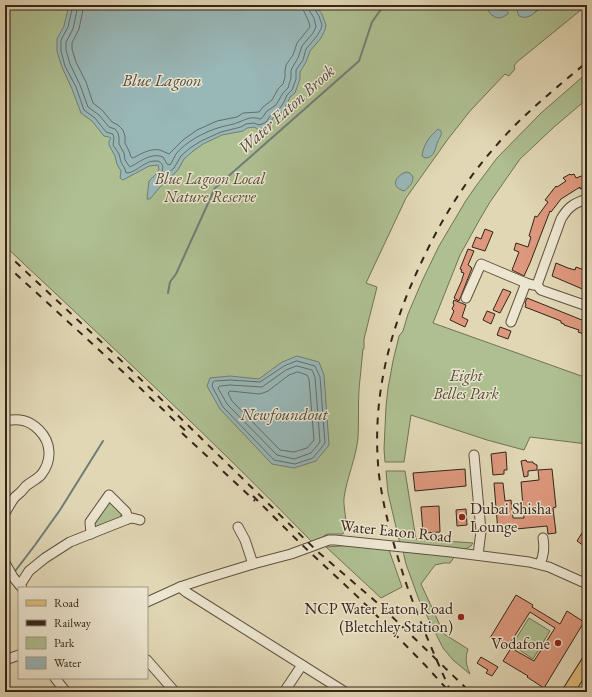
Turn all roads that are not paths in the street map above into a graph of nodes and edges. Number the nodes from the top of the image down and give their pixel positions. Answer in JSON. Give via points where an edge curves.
{"nodes":[{"id":1,"x":587,"y":199,"type":"edge"},
{"id":2,"x":526,"y":283,"type":"junction"},
{"id":3,"x":537,"y":285,"type":"junction"},
{"id":4,"x":466,"y":298,"type":"dead end"},
{"id":5,"x":587,"y":306,"type":"edge"},
{"id":6,"x":511,"y":322,"type":"dead end"},
{"id":7,"x":5,"y":421,"type":"edge"},
{"id":8,"x":474,"y":455,"type":"dead end"},
{"id":9,"x":5,"y":513,"type":"edge"},
{"id":10,"x":128,"y":519,"type":"junction"},
{"id":11,"x":140,"y":520,"type":"dead end"},
{"id":12,"x":238,"y":527,"type":"dead end"},
{"id":13,"x":91,"y":534,"type":"junction"},
{"id":14,"x":543,"y":538,"type":"dead end"},
{"id":15,"x":478,"y":555,"type":"junction"},
{"id":16,"x":6,"y":564,"type":"edge"},
{"id":17,"x":253,"y":564,"type":"junction"},
{"id":18,"x":540,"y":564,"type":"junction"},
{"id":19,"x":21,"y":586,"type":"edge"},
{"id":20,"x":587,"y":586,"type":"edge"},
{"id":21,"x":180,"y":587,"type":"junction"},
{"id":22,"x":148,"y":602,"type":"edge"},
{"id":23,"x":18,"y":655,"type":"edge"},
{"id":24,"x":5,"y":660,"type":"edge"},
{"id":25,"x":148,"y":661,"type":"edge"},
{"id":26,"x":587,"y":662,"type":"edge"},
{"id":27,"x":302,"y":665,"type":"junction"},
{"id":28,"x":587,"y":673,"type":"edge"},
{"id":29,"x":56,"y":679,"type":"edge"},
{"id":30,"x":66,"y":692,"type":"edge"},
{"id":31,"x":175,"y":692,"type":"edge"},
{"id":32,"x":284,"y":692,"type":"edge"},
{"id":33,"x":345,"y":692,"type":"edge"},
{"id":34,"x":568,"y":692,"type":"edge"},
{"id":35,"x":575,"y":692,"type":"edge"}],
"edges":[{"from":1,"to":3,"type":"street","via":[[572,206],[561,219]]},
{"from":2,"to":3,"type":"street"},
{"from":2,"to":4,"type":"street","via":[[481,264]]},
{"from":2,"to":6,"type":"street"},
{"from":3,"to":5,"type":"street","via":[[541,290]]},
{"from":7,"to":9,"type":"street","via":[[14,419],[34,425],[47,440],[49,454],[47,466],[40,476],[14,499]]},
{"from":8,"to":15,"type":"street","via":[[481,531]]},
{"from":10,"to":11,"type":"street"},
{"from":10,"to":13,"type":"street"},
{"from":10,"to":13,"type":"street","via":[[126,512],[108,492],[90,522]]},
{"from":12,"to":17,"type":"street"},
{"from":13,"to":19,"type":"street","via":[[70,542],[44,558],[29,571]]},
{"from":14,"to":18,"type":"street","via":[[543,556]]},
{"from":15,"to":17,"type":"street","name":"Water Eaton Road","via":[[329,540]]},
{"from":15,"to":18,"type":"street","name":"Water Eaton Road"},
{"from":16,"to":19,"type":"street"},
{"from":17,"to":21,"type":"street","name":"Water Eaton Road"},
{"from":18,"to":20,"type":"street","name":"Water Eaton Road","via":[[562,572]]},
{"from":21,"to":22,"type":"street","name":"Water Eaton Road"},
{"from":21,"to":27,"type":"street"},
{"from":23,"to":24,"type":"street"},
{"from":25,"to":31,"type":"street"},
{"from":26,"to":34,"type":"main road"},
{"from":27,"to":32,"type":"street"},
{"from":27,"to":33,"type":"street"},
{"from":28,"to":35,"type":"main road"},
{"from":29,"to":30,"type":"street"}]}
